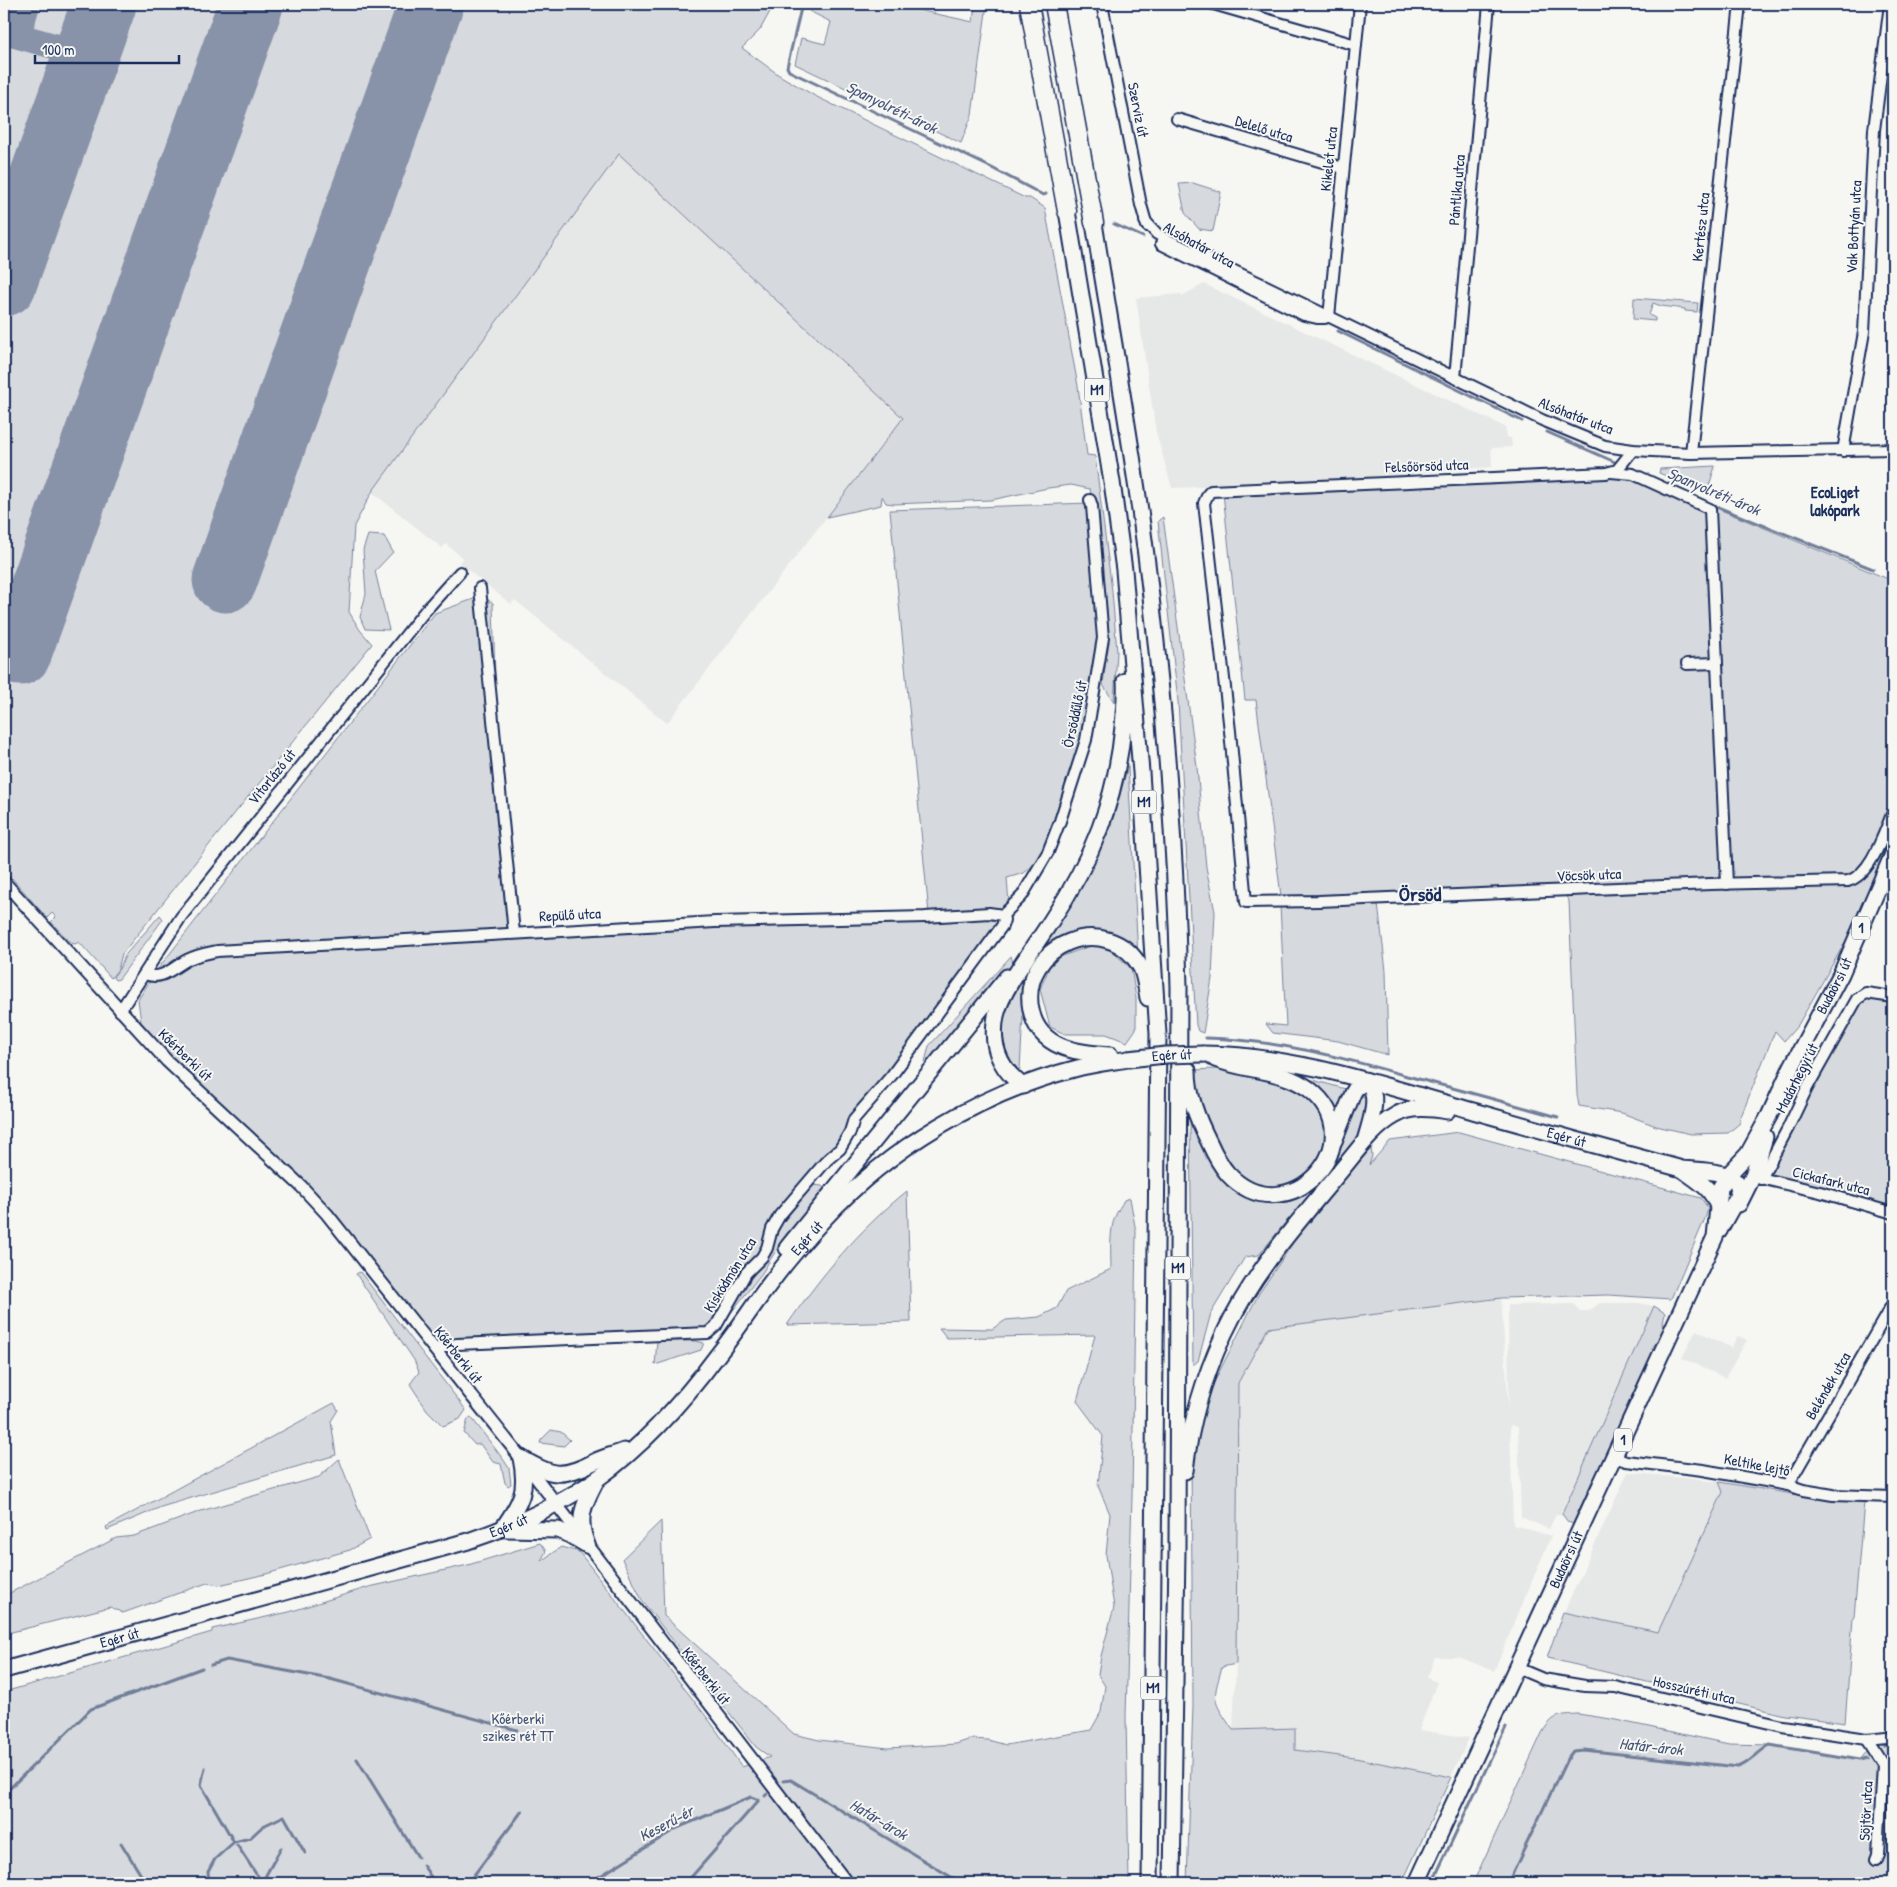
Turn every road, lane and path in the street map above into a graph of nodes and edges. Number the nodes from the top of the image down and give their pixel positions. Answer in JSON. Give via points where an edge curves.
{"nodes":[{"id":1,"x":1030,"y":4,"type":"edge"},
{"id":2,"x":1054,"y":4,"type":"edge"},
{"id":3,"x":1102,"y":4,"type":"edge"},
{"id":4,"x":1213,"y":4,"type":"edge"},
{"id":5,"x":1360,"y":4,"type":"edge"},
{"id":6,"x":1489,"y":4,"type":"edge"},
{"id":7,"x":1740,"y":4,"type":"edge"},
{"id":8,"x":1890,"y":4,"type":"edge"},
{"id":9,"x":1356,"y":45,"type":"junction"},
{"id":10,"x":1177,"y":119,"type":"dead end"},
{"id":11,"x":1343,"y":168,"type":"junction"},
{"id":12,"x":1066,"y":211,"type":"joint"},
{"id":13,"x":1145,"y":221,"type":"joint"},
{"id":14,"x":1094,"y":223,"type":"joint"},
{"id":15,"x":1328,"y":317,"type":"junction"},
{"id":16,"x":1455,"y":378,"type":"junction"},
{"id":17,"x":1893,"y":449,"type":"edge"},
{"id":18,"x":1633,"y":450,"type":"junction"},
{"id":19,"x":1843,"y":450,"type":"junction"},
{"id":20,"x":1691,"y":453,"type":"junction"},
{"id":21,"x":1614,"y":471,"type":"junction"},
{"id":22,"x":1090,"y":500,"type":"dead end"},
{"id":23,"x":1124,"y":570,"type":"junction"},
{"id":24,"x":460,"y":572,"type":"dead end"},
{"id":25,"x":480,"y":588,"type":"dead end"},
{"id":26,"x":1717,"y":663,"type":"junction"},
{"id":27,"x":1687,"y":664,"type":"dead end"},
{"id":28,"x":1893,"y":812,"type":"edge"},
{"id":29,"x":1893,"y":854,"type":"edge"},
{"id":30,"x":4,"y":882,"type":"edge"},
{"id":31,"x":1728,"y":884,"type":"junction"},
{"id":32,"x":1246,"y":902,"type":"joint"},
{"id":33,"x":1003,"y":915,"type":"junction"},
{"id":34,"x":514,"y":933,"type":"junction"},
{"id":35,"x":1040,"y":937,"type":"junction"},
{"id":36,"x":145,"y":974,"type":"junction"},
{"id":37,"x":1178,"y":986,"type":"junction"},
{"id":38,"x":1893,"y":997,"type":"edge"},
{"id":39,"x":120,"y":1011,"type":"junction"},
{"id":40,"x":1158,"y":1034,"type":"junction"},
{"id":41,"x":1202,"y":1054,"type":"junction"},
{"id":42,"x":1128,"y":1059,"type":"junction"},
{"id":43,"x":1367,"y":1080,"type":"junction"},
{"id":44,"x":1023,"y":1086,"type":"junction"},
{"id":45,"x":1473,"y":1111,"type":"junction"},
{"id":46,"x":1769,"y":1116,"type":"junction"},
{"id":47,"x":1365,"y":1141,"type":"junction"},
{"id":48,"x":1332,"y":1144,"type":"junction"},
{"id":49,"x":1682,"y":1169,"type":"junction"},
{"id":50,"x":1757,"y":1178,"type":"junction"},
{"id":51,"x":1729,"y":1182,"type":"junction"},
{"id":52,"x":1718,"y":1208,"type":"junction"},
{"id":53,"x":1893,"y":1213,"type":"edge"},
{"id":54,"x":1715,"y":1237,"type":"junction"},
{"id":55,"x":774,"y":1277,"type":"junction"},
{"id":56,"x":1893,"y":1303,"type":"edge"},
{"id":57,"x":435,"y":1349,"type":"junction"},
{"id":58,"x":634,"y":1448,"type":"junction"},
{"id":59,"x":1615,"y":1457,"type":"junction"},
{"id":60,"x":521,"y":1458,"type":"junction"},
{"id":61,"x":597,"y":1478,"type":"junction"},
{"id":62,"x":1788,"y":1485,"type":"junction"},
{"id":63,"x":1893,"y":1497,"type":"edge"},
{"id":64,"x":555,"y":1504,"type":"junction"},
{"id":65,"x":502,"y":1529,"type":"junction"},
{"id":66,"x":587,"y":1546,"type":"junction"},
{"id":67,"x":1176,"y":1550,"type":"junction"},
{"id":68,"x":4,"y":1670,"type":"edge"},
{"id":69,"x":1523,"y":1671,"type":"junction"},
{"id":70,"x":1893,"y":1738,"type":"edge"},
{"id":71,"x":1867,"y":1739,"type":"junction"},
{"id":72,"x":1888,"y":1766,"type":"edge"},
{"id":73,"x":1876,"y":1858,"type":"dead end"},
{"id":74,"x":847,"y":1883,"type":"edge"},
{"id":75,"x":1150,"y":1883,"type":"edge"},
{"id":76,"x":1172,"y":1883,"type":"edge"},
{"id":77,"x":1417,"y":1883,"type":"edge"}],
"edges":[{"from":1,"to":12,"type":"highway","number":"M1"},
{"from":2,"to":14,"type":"highway","number":"M1"},
{"from":3,"to":13,"type":"street","name":"Szerviz út"},
{"from":4,"to":9,"type":"street"},
{"from":5,"to":9,"type":"street","name":"Kikelet utca"},
{"from":6,"to":16,"type":"street","name":"Pántlika utca"},
{"from":7,"to":20,"type":"street","name":"Kertész utca"},
{"from":8,"to":19,"type":"street","name":"Vak Bottyán utca","via":[[1874,130],[1864,332]]},
{"from":9,"to":11,"type":"street","name":"Kikelet utca"},
{"from":10,"to":11,"type":"street","name":"Delelő utca"},
{"from":11,"to":15,"type":"street","name":"Kikelet utca"},
{"from":12,"to":23,"type":"main road","number":"M1"},
{"from":13,"to":15,"type":"street","name":"Alsóhatár utca","via":[[1148,233],[1165,246],[1304,315]]},
{"from":14,"to":37,"type":"main road","number":"M1","via":[[1134,468],[1151,597],[1168,778]]},
{"from":15,"to":16,"type":"street","name":"Alsóhatár utca"},
{"from":16,"to":18,"type":"street","name":"Alsóhatár utca","via":[[1577,435],[1605,446]]},
{"from":17,"to":19,"type":"street","name":"Alsóhatár utca"},
{"from":18,"to":20,"type":"street","name":"Alsóhatár utca"},
{"from":18,"to":21,"type":"street"},
{"from":19,"to":20,"type":"street","name":"Alsóhatár utca"},
{"from":21,"to":26,"type":"street","via":[[1633,474],[1710,509]]},
{"from":21,"to":32,"type":"street","name":"Felsőörsöd utca","via":[[1211,491],[1208,494],[1204,503]]},
{"from":22,"to":33,"type":"street","name":"Örsöddűlő út","via":[[1103,638],[1086,740],[1048,852],[1022,896]]},
{"from":23,"to":35,"type":"main road","via":[[1118,606],[1125,694],[1114,787],[1079,875]]},
{"from":23,"to":40,"type":"main road","number":"M1","via":[[1142,772]]},
{"from":24,"to":36,"type":"street","name":"Vitorlázó út","via":[[212,876],[166,938]]},
{"from":25,"to":34,"type":"street"},
{"from":26,"to":27,"type":"street"},
{"from":26,"to":31,"type":"street"},
{"from":28,"to":31,"type":"street","name":"Vöcsök utca","via":[[1865,870],[1854,879]]},
{"from":29,"to":46,"type":"main road","name":"Budaörsi út","number":"1","via":[[1840,974]]},
{"from":30,"to":39,"type":"street","name":"Kőérberki út"},
{"from":31,"to":32,"type":"street","name":"Vöcsök utca"},
{"from":33,"to":34,"type":"street","name":"Repülő utca","via":[[715,922]]},
{"from":33,"to":57,"type":"street","name":"Kisködmön utca","via":[[1002,926],[892,1075],[854,1119],[840,1149],[780,1216],[772,1229],[768,1248],[746,1273],[716,1326],[708,1332],[456,1344]]},
{"from":34,"to":36,"type":"street","name":"Repülő utca","via":[[217,951],[188,960],[159,976]]},
{"from":35,"to":44,"type":"main road","via":[[1009,988],[996,1015],[994,1028],[1003,1067]]},
{"from":35,"to":55,"type":"main road","via":[[789,1244]]},
{"from":36,"to":39,"type":"street","name":"Vitorlázó út"},
{"from":37,"to":48,"type":"main road","via":[[1185,1011],[1190,1098],[1216,1156],[1228,1174],[1241,1186],[1256,1193],[1290,1193],[1318,1175]]},
{"from":37,"to":67,"type":"main road","number":"M1"},
{"from":38,"to":50,"type":"street","name":"Madárhegyi út","via":[[1866,993],[1857,999],[1788,1128]]},
{"from":39,"to":57,"type":"street","name":"Kőérberki út","via":[[167,1061],[327,1214]]},
{"from":40,"to":42,"type":"main road","via":[[1142,971],[1121,947],[1104,939],[1082,938],[1066,942],[1052,952],[1031,983],[1029,995],[1038,1029],[1058,1046],[1092,1055]]},
{"from":40,"to":75,"type":"main road","number":"M1"},
{"from":41,"to":42,"type":"main road","name":"Egér út","bridge":true},
{"from":41,"to":43,"type":"main road","name":"Egér út","via":[[1260,1057]]},
{"from":41,"to":48,"type":"main road","via":[[1282,1076],[1307,1088],[1325,1105],[1331,1124]]},
{"from":42,"to":44,"type":"main road","name":"Egér út","via":[[1073,1069]]},
{"from":43,"to":45,"type":"main road","name":"Egér út"},
{"from":43,"to":47,"type":"main road","via":[[1375,1095]]},
{"from":43,"to":48,"type":"main road","via":[[1353,1093]]},
{"from":44,"to":55,"type":"main road","name":"Egér út","via":[[955,1117],[888,1161],[824,1219]]},
{"from":45,"to":47,"type":"main road","via":[[1459,1114],[1423,1108],[1408,1110],[1384,1122]]},
{"from":45,"to":49,"type":"main road","name":"Egér út"},
{"from":46,"to":49,"type":"main road","via":[[1742,1154],[1728,1164]]},
{"from":46,"to":50,"type":"main road","name":"Budaörsi út","number":"1"},
{"from":46,"to":51,"type":"main road","name":"Budaörsi út","number":"1"},
{"from":47,"to":67,"type":"main road","via":[[1266,1263],[1224,1333],[1195,1412],[1186,1458]]},
{"from":49,"to":51,"type":"main road","name":"Egér út"},
{"from":49,"to":52,"type":"main road","via":[[1712,1193]]},
{"from":50,"to":51,"type":"main road"},
{"from":50,"to":53,"type":"street","name":"Cickafark utca"},
{"from":50,"to":54,"type":"main road","name":"Budaörsi út","number":"1","via":[[1726,1226]]},
{"from":51,"to":52,"type":"main road","name":"Budaörsi út","number":"1","via":[[1718,1200]]},
{"from":51,"to":54,"type":"main road","via":[[1737,1198]]},
{"from":52,"to":54,"type":"main road","name":"Budaörsi út","number":"1"},
{"from":54,"to":59,"type":"main road","name":"Budaörsi út","number":"1"},
{"from":55,"to":58,"type":"main road","name":"Egér út","via":[[698,1381]]},
{"from":56,"to":62,"type":"street","name":"Beléndek utca"},
{"from":57,"to":60,"type":"street","name":"Kőérberki út"},
{"from":58,"to":60,"type":"main road","via":[[595,1461],[572,1473],[545,1471]]},
{"from":58,"to":61,"type":"main road","name":"Egér út"},
{"from":59,"to":62,"type":"street","name":"Keltike lejtő"},
{"from":59,"to":69,"type":"main road","name":"Budaörsi út","number":"1"},
{"from":60,"to":64,"type":"street","name":"Kőérberki út"},
{"from":60,"to":65,"type":"main road","via":[[524,1488]]},
{"from":61,"to":64,"type":"main road","name":"Egér út"},
{"from":61,"to":66,"type":"main road","via":[[581,1517]]},
{"from":62,"to":63,"type":"street","name":"Keltike lejtő","via":[[1833,1495]]},
{"from":64,"to":65,"type":"main road","name":"Egér út"},
{"from":64,"to":66,"type":"street","name":"Kőérberki út"},
{"from":65,"to":66,"type":"main road","via":[[558,1530]]},
{"from":65,"to":68,"type":"main road","name":"Egér út"},
{"from":66,"to":74,"type":"street","name":"Kőérberki út"},
{"from":67,"to":76,"type":"main road","number":"M1"},
{"from":69,"to":71,"type":"street","name":"Hosszúréti utca","via":[[1543,1679],[1615,1687],[1775,1724]]},
{"from":69,"to":77,"type":"main road","name":"Budaörsi út","number":"1"},
{"from":70,"to":71,"type":"street","name":"Hosszúréti utca"},
{"from":71,"to":72,"type":"street"},
{"from":72,"to":73,"type":"street","name":"Söjtör utca"}]}
